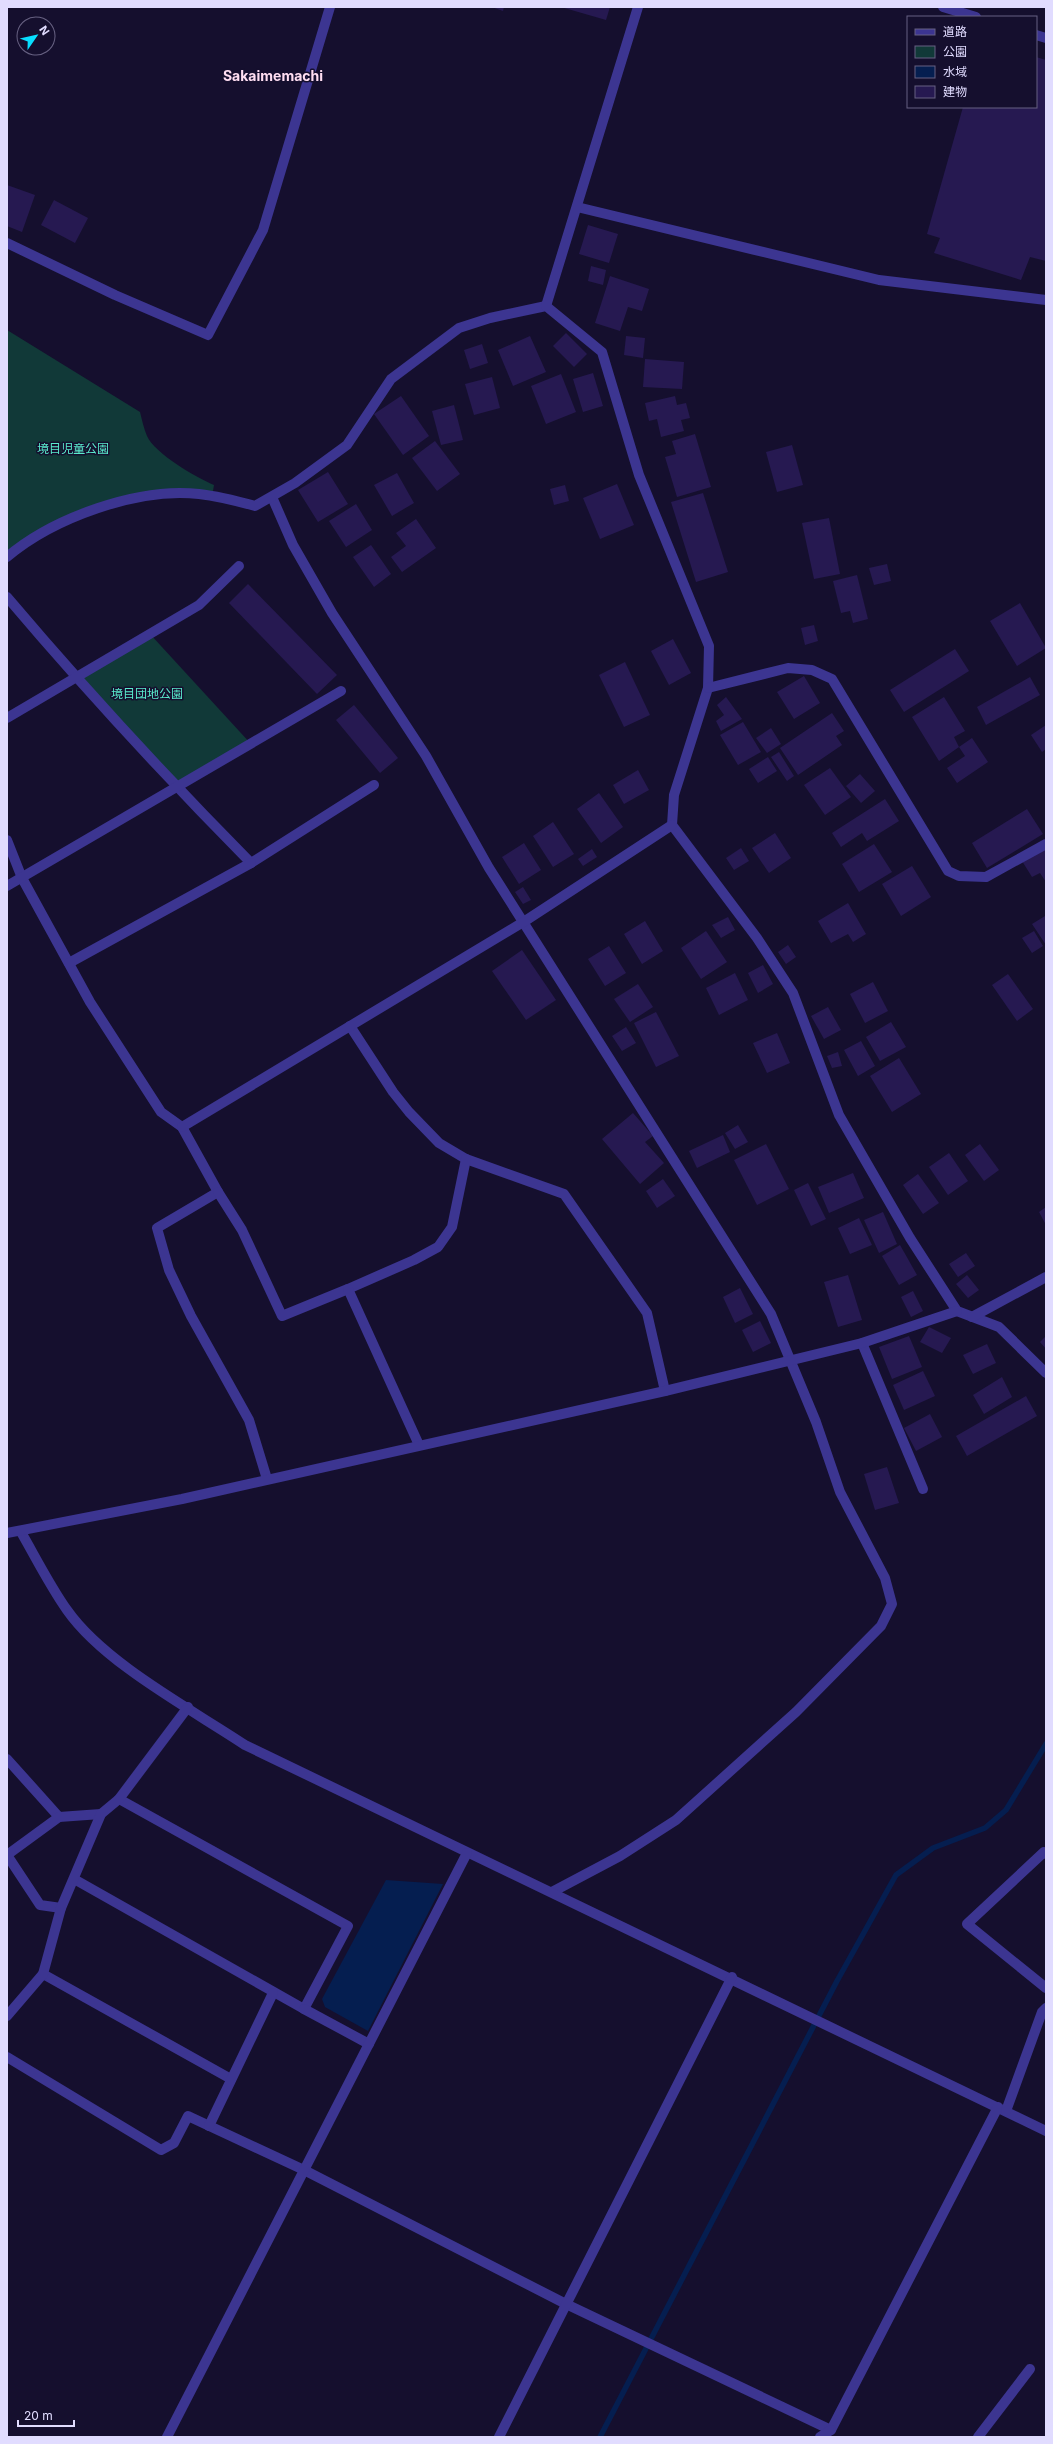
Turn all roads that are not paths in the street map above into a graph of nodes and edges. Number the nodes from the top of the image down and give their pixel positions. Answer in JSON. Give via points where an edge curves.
{"nodes":[{"id":1,"x":330,"y":7,"type":"edge"},
{"id":2,"x":638,"y":7,"type":"edge"},
{"id":3,"x":943,"y":7,"type":"edge"},
{"id":4,"x":956,"y":9,"type":"edge"},
{"id":5,"x":974,"y":16,"type":"edge"},
{"id":6,"x":577,"y":207,"type":"junction"},
{"id":7,"x":7,"y":243,"type":"edge"},
{"id":8,"x":1046,"y":300,"type":"edge"},
{"id":9,"x":546,"y":306,"type":"junction"},
{"id":10,"x":272,"y":497,"type":"junction"},
{"id":11,"x":7,"y":557,"type":"edge"},
{"id":12,"x":239,"y":566,"type":"dead end"},
{"id":13,"x":7,"y":597,"type":"edge"},
{"id":14,"x":76,"y":678,"type":"junction"},
{"id":15,"x":708,"y":688,"type":"junction"},
{"id":16,"x":341,"y":691,"type":"dead end"},
{"id":17,"x":7,"y":718,"type":"edge"},
{"id":18,"x":374,"y":785,"type":"dead end"},
{"id":19,"x":176,"y":787,"type":"junction"},
{"id":20,"x":672,"y":825,"type":"junction"},
{"id":21,"x":7,"y":840,"type":"edge"},
{"id":22,"x":1046,"y":844,"type":"edge"},
{"id":23,"x":251,"y":862,"type":"junction"},
{"id":24,"x":22,"y":878,"type":"junction"},
{"id":25,"x":7,"y":886,"type":"edge"},
{"id":26,"x":525,"y":921,"type":"junction"},
{"id":27,"x":69,"y":964,"type":"junction"},
{"id":28,"x":350,"y":1026,"type":"junction"},
{"id":29,"x":182,"y":1127,"type":"junction"},
{"id":30,"x":466,"y":1159,"type":"junction"},
{"id":31,"x":218,"y":1192,"type":"junction"},
{"id":32,"x":1046,"y":1278,"type":"edge"},
{"id":33,"x":348,"y":1289,"type":"junction"},
{"id":34,"x":957,"y":1311,"type":"junction"},
{"id":35,"x":972,"y":1317,"type":"junction"},
{"id":36,"x":862,"y":1343,"type":"junction"},
{"id":37,"x":791,"y":1360,"type":"junction"},
{"id":38,"x":1046,"y":1373,"type":"edge"},
{"id":39,"x":665,"y":1391,"type":"junction"},
{"id":40,"x":419,"y":1445,"type":"junction"},
{"id":41,"x":267,"y":1479,"type":"junction"},
{"id":42,"x":923,"y":1488,"type":"dead end"},
{"id":43,"x":21,"y":1532,"type":"junction"},
{"id":44,"x":7,"y":1533,"type":"edge"},
{"id":45,"x":188,"y":1707,"type":"junction"},
{"id":46,"x":7,"y":1759,"type":"edge"},
{"id":47,"x":119,"y":1799,"type":"junction"},
{"id":48,"x":101,"y":1814,"type":"junction"},
{"id":49,"x":59,"y":1817,"type":"junction"},
{"id":50,"x":467,"y":1852,"type":"junction"},
{"id":51,"x":1046,"y":1854,"type":"edge"},
{"id":52,"x":74,"y":1879,"type":"junction"},
{"id":53,"x":552,"y":1892,"type":"junction"},
{"id":54,"x":61,"y":1908,"type":"junction"},
{"id":55,"x":43,"y":1974,"type":"junction"},
{"id":56,"x":732,"y":1977,"type":"junction"},
{"id":57,"x":1046,"y":1988,"type":"edge"},
{"id":58,"x":273,"y":1993,"type":"junction"},
{"id":59,"x":1046,"y":2008,"type":"edge"},
{"id":60,"x":304,"y":2009,"type":"junction"},
{"id":61,"x":7,"y":2016,"type":"edge"},
{"id":62,"x":369,"y":2044,"type":"junction"},
{"id":63,"x":7,"y":2057,"type":"edge"},
{"id":64,"x":231,"y":2079,"type":"junction"},
{"id":65,"x":1002,"y":2109,"type":"junction"},
{"id":66,"x":209,"y":2126,"type":"junction"},
{"id":67,"x":1046,"y":2130,"type":"edge"},
{"id":68,"x":304,"y":2170,"type":"junction"},
{"id":69,"x":566,"y":2304,"type":"junction"},
{"id":70,"x":1030,"y":2369,"type":"dead end"},
{"id":71,"x":830,"y":2430,"type":"junction"},
{"id":72,"x":167,"y":2437,"type":"edge"},
{"id":73,"x":499,"y":2437,"type":"edge"},
{"id":74,"x":820,"y":2437,"type":"edge"},
{"id":75,"x":978,"y":2437,"type":"edge"}],
"edges":[{"from":1,"to":7,"type":"street","via":[[263,230],[208,335],[115,295]]},
{"from":2,"to":6,"type":"street"},
{"from":3,"to":4,"type":"street"},
{"from":4,"to":5,"type":"street"},
{"from":6,"to":8,"type":"street","via":[[879,280]]},
{"from":6,"to":9,"type":"street"},
{"from":9,"to":10,"type":"street","via":[[490,318],[459,328],[391,379],[347,445]]},
{"from":9,"to":15,"type":"street","via":[[602,352],[639,475],[709,646]]},
{"from":10,"to":11,"type":"street","via":[[255,506],[198,494],[148,495],[88,511],[52,527]]},
{"from":10,"to":26,"type":"street","via":[[293,546],[332,613],[422,749],[489,868]]},
{"from":12,"to":14,"type":"street","via":[[199,605]]},
{"from":13,"to":14,"type":"street"},
{"from":14,"to":17,"type":"street"},
{"from":14,"to":19,"type":"street"},
{"from":15,"to":20,"type":"street","via":[[674,795]]},
{"from":15,"to":22,"type":"street","via":[[788,668],[812,670],[832,679],[948,871],[959,876],[986,877]]},
{"from":16,"to":19,"type":"street"},
{"from":18,"to":23,"type":"street"},
{"from":19,"to":23,"type":"street"},
{"from":19,"to":24,"type":"street"},
{"from":20,"to":26,"type":"street"},
{"from":20,"to":34,"type":"street","via":[[757,938],[793,993],[839,1115],[910,1238]]},
{"from":21,"to":24,"type":"street"},
{"from":23,"to":27,"type":"street"},
{"from":24,"to":25,"type":"street"},
{"from":24,"to":27,"type":"street"},
{"from":26,"to":28,"type":"street"},
{"from":26,"to":37,"type":"street","via":[[772,1314]]},
{"from":27,"to":29,"type":"street","via":[[90,1002],[161,1112]]},
{"from":28,"to":29,"type":"street"},
{"from":28,"to":30,"type":"street","via":[[408,1112],[439,1143]]},
{"from":29,"to":31,"type":"street"},
{"from":30,"to":33,"type":"street","via":[[452,1227],[438,1247]]},
{"from":30,"to":39,"type":"street","via":[[564,1194],[647,1313]]},
{"from":31,"to":33,"type":"street","via":[[242,1230],[282,1316]]},
{"from":31,"to":41,"type":"street","via":[[157,1228],[169,1270],[191,1316],[249,1420]]},
{"from":32,"to":35,"type":"street"},
{"from":33,"to":40,"type":"street"},
{"from":34,"to":35,"type":"street"},
{"from":34,"to":36,"type":"street"},
{"from":35,"to":38,"type":"street","via":[[999,1327]]},
{"from":36,"to":37,"type":"street"},
{"from":36,"to":42,"type":"street"},
{"from":37,"to":39,"type":"street"},
{"from":37,"to":53,"type":"street","via":[[840,1492],[885,1578],[892,1604],[881,1626],[796,1712],[676,1820],[620,1856]]},
{"from":39,"to":40,"type":"street"},
{"from":40,"to":41,"type":"street"},
{"from":41,"to":43,"type":"street"},
{"from":43,"to":44,"type":"street"},
{"from":43,"to":45,"type":"street","via":[[67,1611],[97,1644]]},
{"from":45,"to":47,"type":"street"},
{"from":45,"to":50,"type":"street","via":[[245,1745]]},
{"from":46,"to":49,"type":"street"},
{"from":47,"to":48,"type":"street"},
{"from":47,"to":60,"type":"street","via":[[348,1926]]},
{"from":48,"to":49,"type":"street"},
{"from":48,"to":52,"type":"street"},
{"from":49,"to":54,"type":"street","via":[[7,1855],[40,1905]]},
{"from":50,"to":53,"type":"street"},
{"from":50,"to":62,"type":"street"},
{"from":51,"to":57,"type":"street","via":[[1044,1852],[966,1924]]},
{"from":52,"to":54,"type":"street"},
{"from":52,"to":58,"type":"street"},
{"from":53,"to":56,"type":"street"},
{"from":54,"to":55,"type":"street"},
{"from":55,"to":61,"type":"street"},
{"from":55,"to":64,"type":"street"},
{"from":56,"to":65,"type":"street"},
{"from":56,"to":69,"type":"street"},
{"from":58,"to":60,"type":"street"},
{"from":58,"to":64,"type":"street"},
{"from":59,"to":65,"type":"street","via":[[1042,2012]]},
{"from":60,"to":62,"type":"street"},
{"from":62,"to":68,"type":"street"},
{"from":63,"to":66,"type":"street","via":[[161,2150],[174,2143],[188,2116]]},
{"from":64,"to":66,"type":"street"},
{"from":65,"to":67,"type":"street"},
{"from":65,"to":71,"type":"street"},
{"from":66,"to":68,"type":"street"},
{"from":68,"to":69,"type":"street"},
{"from":68,"to":72,"type":"street"},
{"from":69,"to":71,"type":"street"},
{"from":69,"to":73,"type":"street"},
{"from":70,"to":75,"type":"street"},
{"from":71,"to":74,"type":"street"}]}
